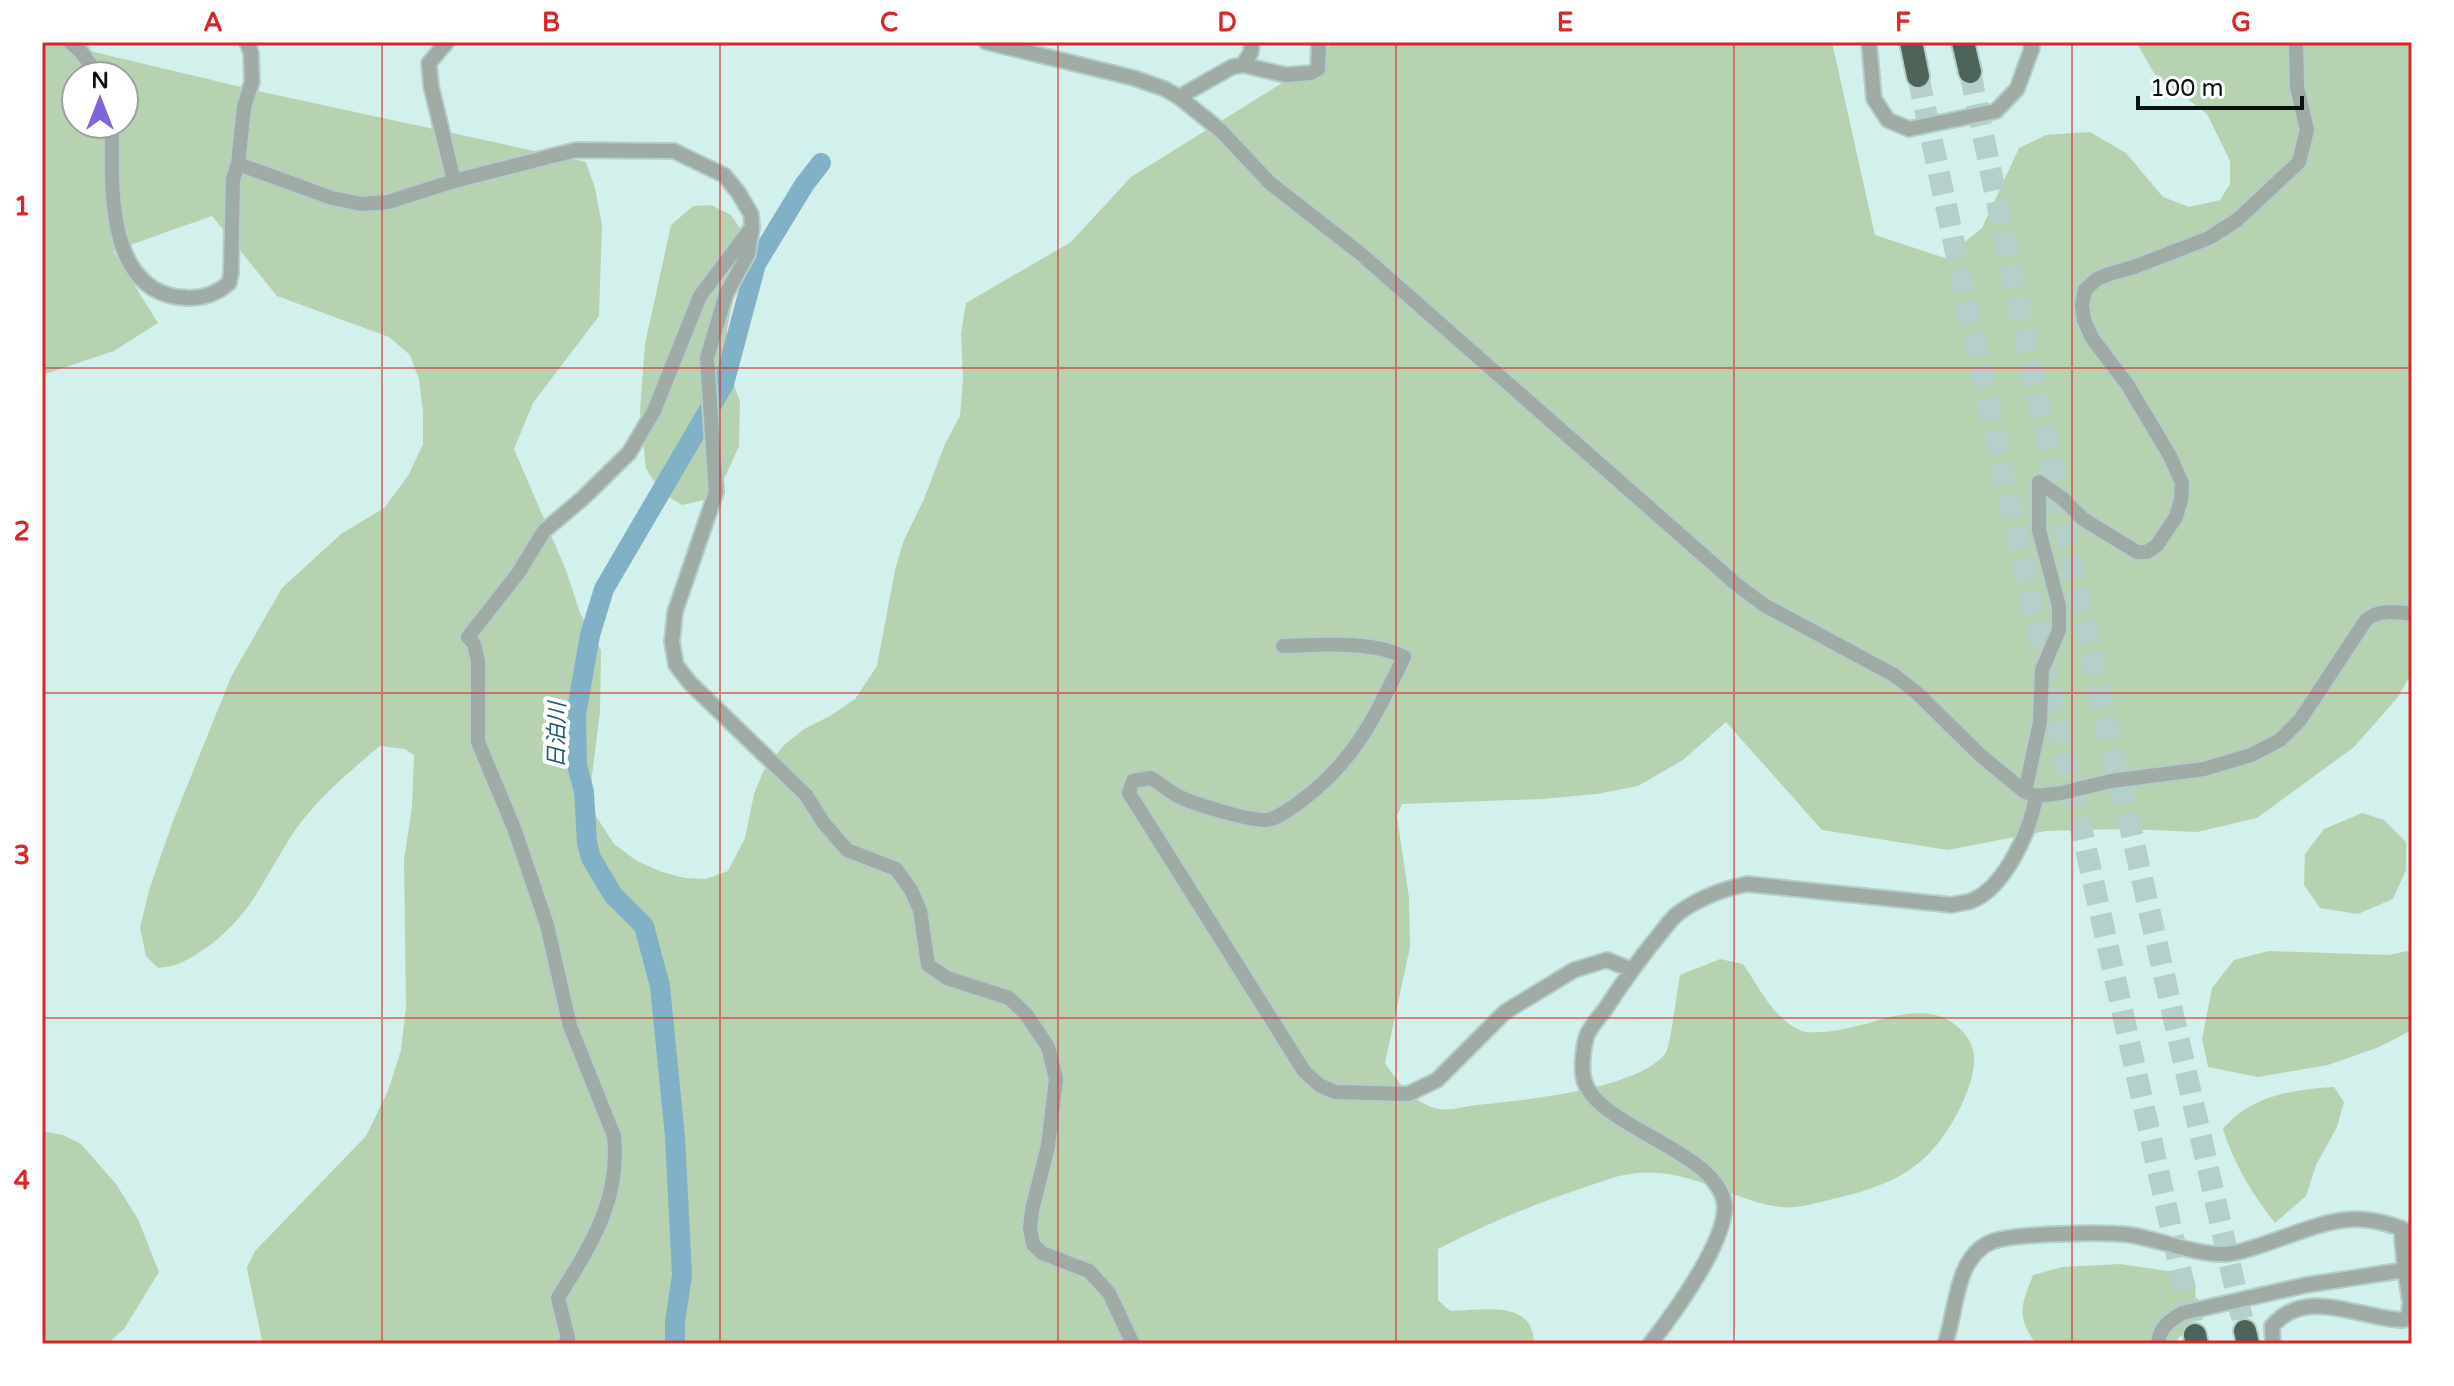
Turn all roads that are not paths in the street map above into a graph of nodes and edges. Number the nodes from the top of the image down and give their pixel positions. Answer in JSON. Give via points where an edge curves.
{"nodes":[{"id":1,"x":70,"y":42,"type":"edge"},
{"id":2,"x":247,"y":42,"type":"edge"},
{"id":3,"x":447,"y":42,"type":"edge"},
{"id":4,"x":986,"y":42,"type":"edge"},
{"id":5,"x":1252,"y":42,"type":"edge"},
{"id":6,"x":1319,"y":42,"type":"edge"},
{"id":7,"x":1869,"y":42,"type":"edge"},
{"id":8,"x":1911,"y":42,"type":"edge"},
{"id":9,"x":1963,"y":42,"type":"edge"},
{"id":10,"x":2030,"y":42,"type":"edge"},
{"id":11,"x":2296,"y":42,"type":"edge"},
{"id":12,"x":87,"y":60,"type":"edge"},
{"id":13,"x":1243,"y":65,"type":"junction"},
{"id":14,"x":1970,"y":72,"type":"tunnel mouth"},
{"id":15,"x":1918,"y":76,"type":"tunnel mouth"},
{"id":16,"x":1179,"y":97,"type":"junction"},
{"id":17,"x":112,"y":140,"type":"edge"},
{"id":18,"x":238,"y":164,"type":"junction"},
{"id":19,"x":454,"y":181,"type":"junction"},
{"id":20,"x":752,"y":227,"type":"junction"},
{"id":21,"x":2412,"y":614,"type":"edge"},
{"id":22,"x":1283,"y":646,"type":"dead end"},
{"id":23,"x":2031,"y":794,"type":"junction"},
{"id":24,"x":1630,"y":969,"type":"junction"},
{"id":25,"x":2406,"y":1230,"type":"edge"},
{"id":26,"x":2405,"y":1270,"type":"junction"},
{"id":27,"x":565,"y":1344,"type":"edge"},
{"id":28,"x":1133,"y":1344,"type":"edge"},
{"id":29,"x":1650,"y":1344,"type":"edge"},
{"id":30,"x":1945,"y":1344,"type":"edge"},
{"id":31,"x":2158,"y":1344,"type":"edge"},
{"id":32,"x":2273,"y":1344,"type":"edge"}],
"edges":[{"from":1,"to":12,"type":"street"},
{"from":2,"to":18,"type":"street","via":[[252,82]]},
{"from":3,"to":19,"type":"street","via":[[429,63]]},
{"from":4,"to":16,"type":"street","via":[[1134,78]]},
{"from":5,"to":13,"type":"street"},
{"from":6,"to":13,"type":"street","via":[[1318,69],[1311,73],[1286,75]]},
{"from":7,"to":10,"type":"street","via":[[1874,99],[1888,120],[1909,129],[1996,111],[2017,89]]},
{"from":8,"to":15,"type":"highway"},
{"from":9,"to":14,"type":"highway"},
{"from":11,"to":23,"type":"street","via":[[2297,87],[2307,130],[2299,162],[2237,220],[2209,238],[2097,279],[2085,290],[2084,320],[2092,338],[2170,456],[2182,483],[2181,500],[2157,545],[2137,552],[2083,519],[2039,482],[2039,530],[2059,606],[2059,630],[2042,670]]},
{"from":13,"to":16,"type":"street"},
{"from":16,"to":23,"type":"street","via":[[1221,131],[1270,183],[1361,254],[1736,584],[1764,605],[1894,675],[1980,755]]},
{"from":17,"to":18,"type":"street","via":[[118,229],[126,256],[134,273],[164,295],[189,299],[216,294],[229,283]]},
{"from":18,"to":19,"type":"street","via":[[362,204],[388,202]]},
{"from":19,"to":20,"type":"street","via":[[576,150],[674,151],[724,175],[751,214]]},
{"from":20,"to":27,"type":"street","via":[[700,296],[654,411],[629,453],[544,531],[468,637],[478,661],[478,742],[514,828],[547,925],[570,1026],[614,1136],[613,1185],[600,1225],[558,1298]]},
{"from":20,"to":28,"type":"street","via":[[748,254],[726,294],[707,358],[716,492],[675,612],[676,665],[806,795],[847,850],[896,869],[920,910],[928,965],[947,978],[1009,998],[1026,1014],[1048,1047],[1056,1079],[1048,1146],[1032,1210],[1033,1244],[1042,1253],[1089,1271],[1109,1293]]},
{"from":21,"to":23,"type":"street","via":[[2373,614],[2366,620],[2300,720],[2280,740],[2251,755],[2204,769]]},
{"from":22,"to":24,"type":"street","via":[[1379,649],[1404,657],[1351,755],[1304,799],[1266,820],[1181,798],[1151,778],[1133,781],[1129,793],[1304,1071],[1319,1085],[1335,1092],[1408,1094],[1437,1080],[1505,1012],[1574,970],[1607,960]]},
{"from":23,"to":24,"type":"street","via":[[2033,817],[2006,870],[1973,900],[1952,905],[1747,884],[1726,888],[1677,914]]},
{"from":24,"to":29,"type":"street","via":[[1586,1036],[1584,1080],[1598,1101],[1700,1167],[1717,1184],[1724,1203],[1714,1248]]},
{"from":25,"to":26,"type":"street"},
{"from":25,"to":30,"type":"street","via":[[2364,1217],[2340,1218],[2222,1254],[2129,1235],[1991,1242],[1963,1274]]},
{"from":26,"to":31,"type":"street","via":[[2306,1285],[2182,1313],[2168,1322]]},
{"from":26,"to":32,"type":"street","via":[[2410,1302],[2404,1320],[2301,1306],[2272,1326]]}]}
